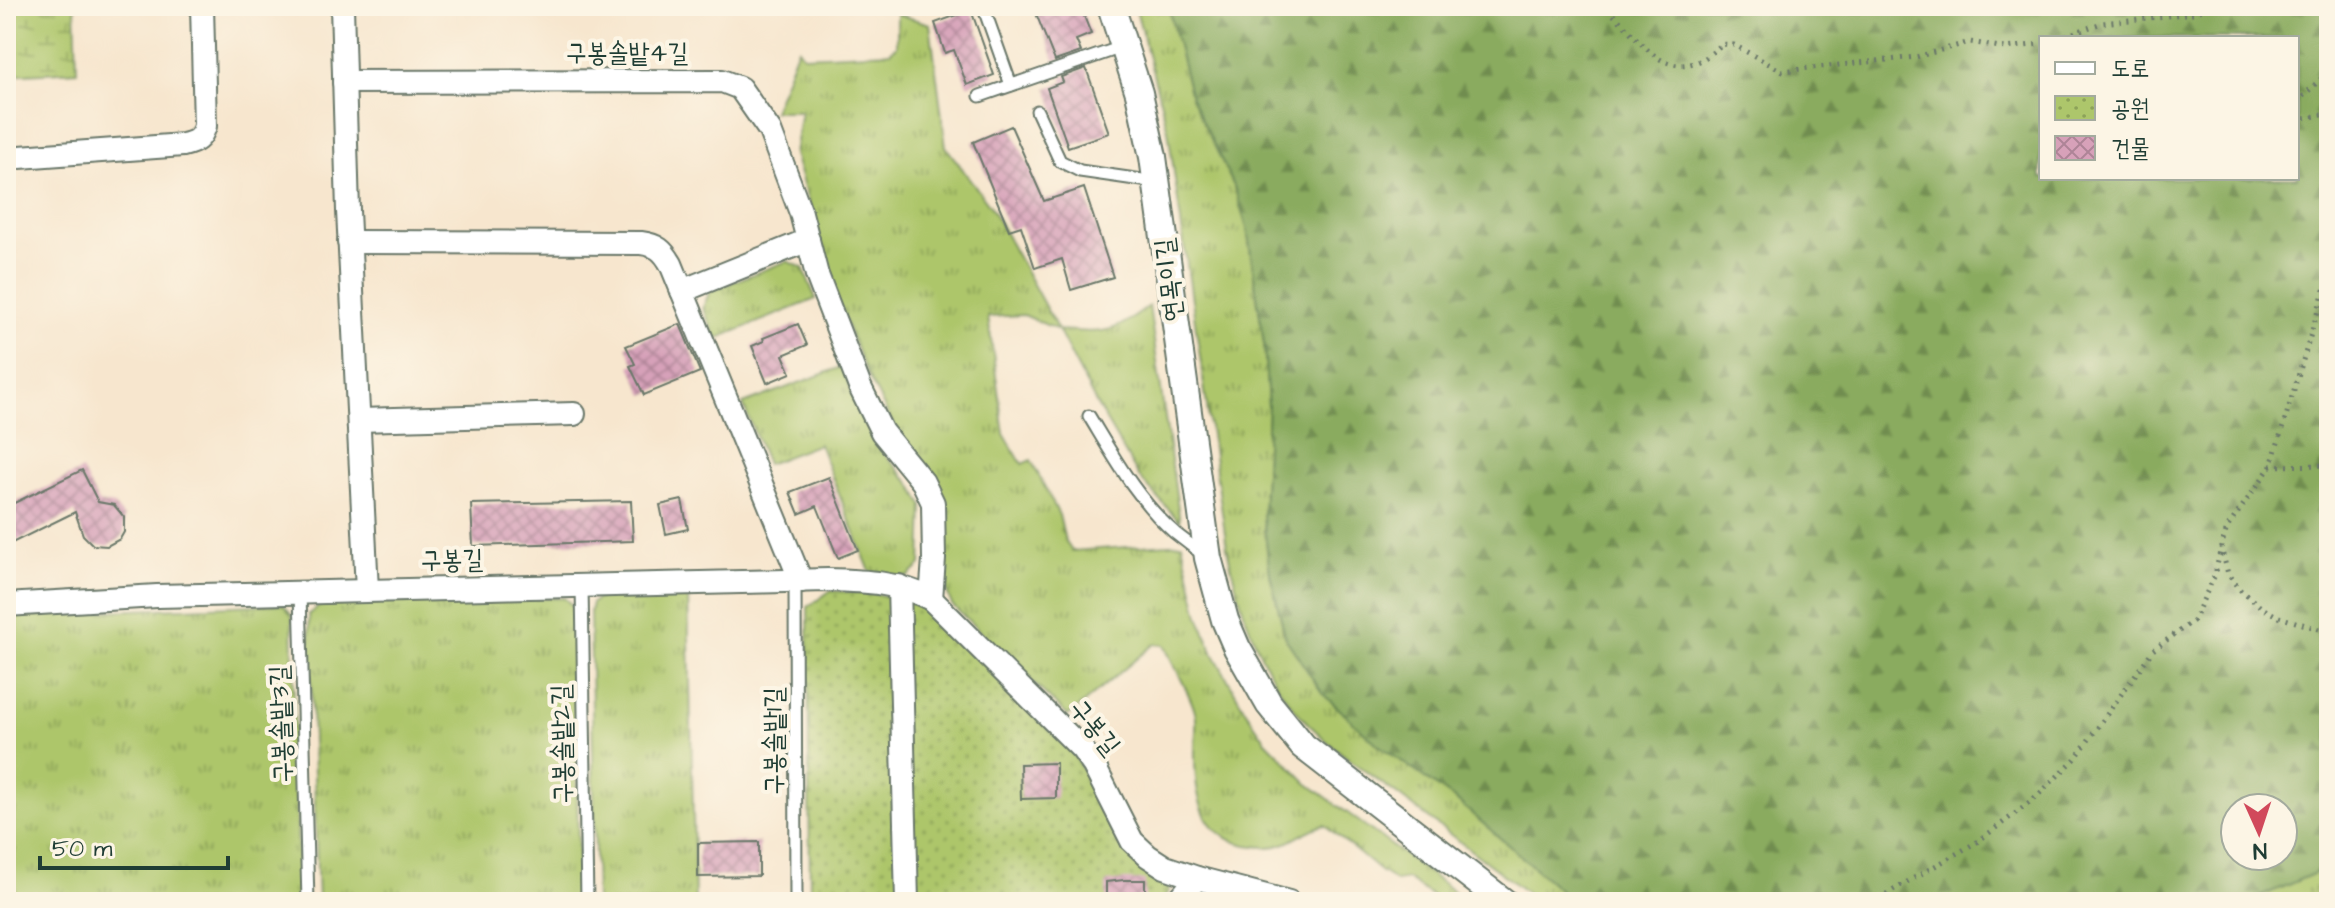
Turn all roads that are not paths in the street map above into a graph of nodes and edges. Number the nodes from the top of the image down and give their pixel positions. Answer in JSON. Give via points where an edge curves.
{"nodes":[{"id":1,"x":202,"y":6,"type":"edge"},
{"id":2,"x":342,"y":6,"type":"edge"},
{"id":3,"x":983,"y":6,"type":"edge"},
{"id":4,"x":1111,"y":6,"type":"edge"},
{"id":5,"x":1125,"y":45,"type":"junction"},
{"id":6,"x":344,"y":82,"type":"junction"},
{"id":7,"x":1011,"y":85,"type":"junction"},
{"id":8,"x":980,"y":96,"type":"dead end"},
{"id":9,"x":1037,"y":111,"type":"dead end"},
{"id":10,"x":6,"y":158,"type":"edge"},
{"id":11,"x":1157,"y":182,"type":"junction"},
{"id":12,"x":808,"y":240,"type":"junction"},
{"id":13,"x":349,"y":242,"type":"junction"},
{"id":14,"x":682,"y":291,"type":"junction"},
{"id":15,"x":574,"y":414,"type":"dead end"},
{"id":16,"x":1089,"y":416,"type":"dead end"},
{"id":17,"x":359,"y":420,"type":"junction"},
{"id":18,"x":1208,"y":558,"type":"junction"},
{"id":19,"x":798,"y":581,"type":"junction"},
{"id":20,"x":582,"y":586,"type":"junction"},
{"id":21,"x":899,"y":586,"type":"junction"},
{"id":22,"x":367,"y":590,"type":"junction"},
{"id":23,"x":300,"y":592,"type":"junction"},
{"id":24,"x":931,"y":599,"type":"junction"},
{"id":25,"x":6,"y":605,"type":"edge"},
{"id":26,"x":1197,"y":878,"type":"junction"},
{"id":27,"x":308,"y":902,"type":"edge"},
{"id":28,"x":587,"y":902,"type":"edge"},
{"id":29,"x":796,"y":902,"type":"edge"},
{"id":30,"x":907,"y":902,"type":"edge"},
{"id":31,"x":1177,"y":902,"type":"edge"},
{"id":32,"x":1289,"y":902,"type":"edge"},
{"id":33,"x":1504,"y":902,"type":"edge"}],
"edges":[{"from":1,"to":10,"type":"street","via":[[205,126],[195,142]]},
{"from":2,"to":6,"type":"street"},
{"from":3,"to":7,"type":"lane"},
{"from":4,"to":5,"type":"street","name":"연목이길"},
{"from":5,"to":7,"type":"lane"},
{"from":5,"to":11,"type":"street","name":"연목이길"},
{"from":6,"to":12,"type":"street","name":"구봉솔밭4길","via":[[733,84],[747,96],[779,149]]},
{"from":6,"to":13,"type":"street"},
{"from":7,"to":8,"type":"lane"},
{"from":9,"to":11,"type":"lane","via":[[1060,161],[1080,171]]},
{"from":11,"to":18,"type":"street","name":"연목이길"},
{"from":12,"to":14,"type":"street"},
{"from":12,"to":24,"type":"street","name":"구봉솔밭4길","via":[[860,387],[882,432],[923,482],[933,503]]},
{"from":13,"to":14,"type":"street","via":[[641,243],[663,251]]},
{"from":13,"to":17,"type":"street"},
{"from":14,"to":19,"type":"street"},
{"from":15,"to":17,"type":"street"},
{"from":16,"to":18,"type":"lane","via":[[1151,508]]},
{"from":17,"to":22,"type":"street"},
{"from":18,"to":33,"type":"street","name":"연목이길","via":[[1237,648],[1269,704],[1303,746]]},
{"from":19,"to":20,"type":"street","name":"구봉길"},
{"from":19,"to":21,"type":"street","name":"구봉길"},
{"from":19,"to":29,"type":"lane","name":"구봉솔밭1길"},
{"from":20,"to":22,"type":"street","name":"구봉길"},
{"from":20,"to":28,"type":"lane","name":"구봉솔밭2길"},
{"from":21,"to":24,"type":"street","name":"구봉길"},
{"from":21,"to":30,"type":"street"},
{"from":22,"to":23,"type":"street","name":"구봉길"},
{"from":23,"to":25,"type":"street","name":"구봉길"},
{"from":23,"to":27,"type":"lane","name":"구봉솔밭3길"},
{"from":24,"to":26,"type":"street","name":"구봉길","via":[[1082,749],[1132,841],[1165,867]]},
{"from":26,"to":31,"type":"street"},
{"from":26,"to":32,"type":"street","name":"구봉길"}]}
